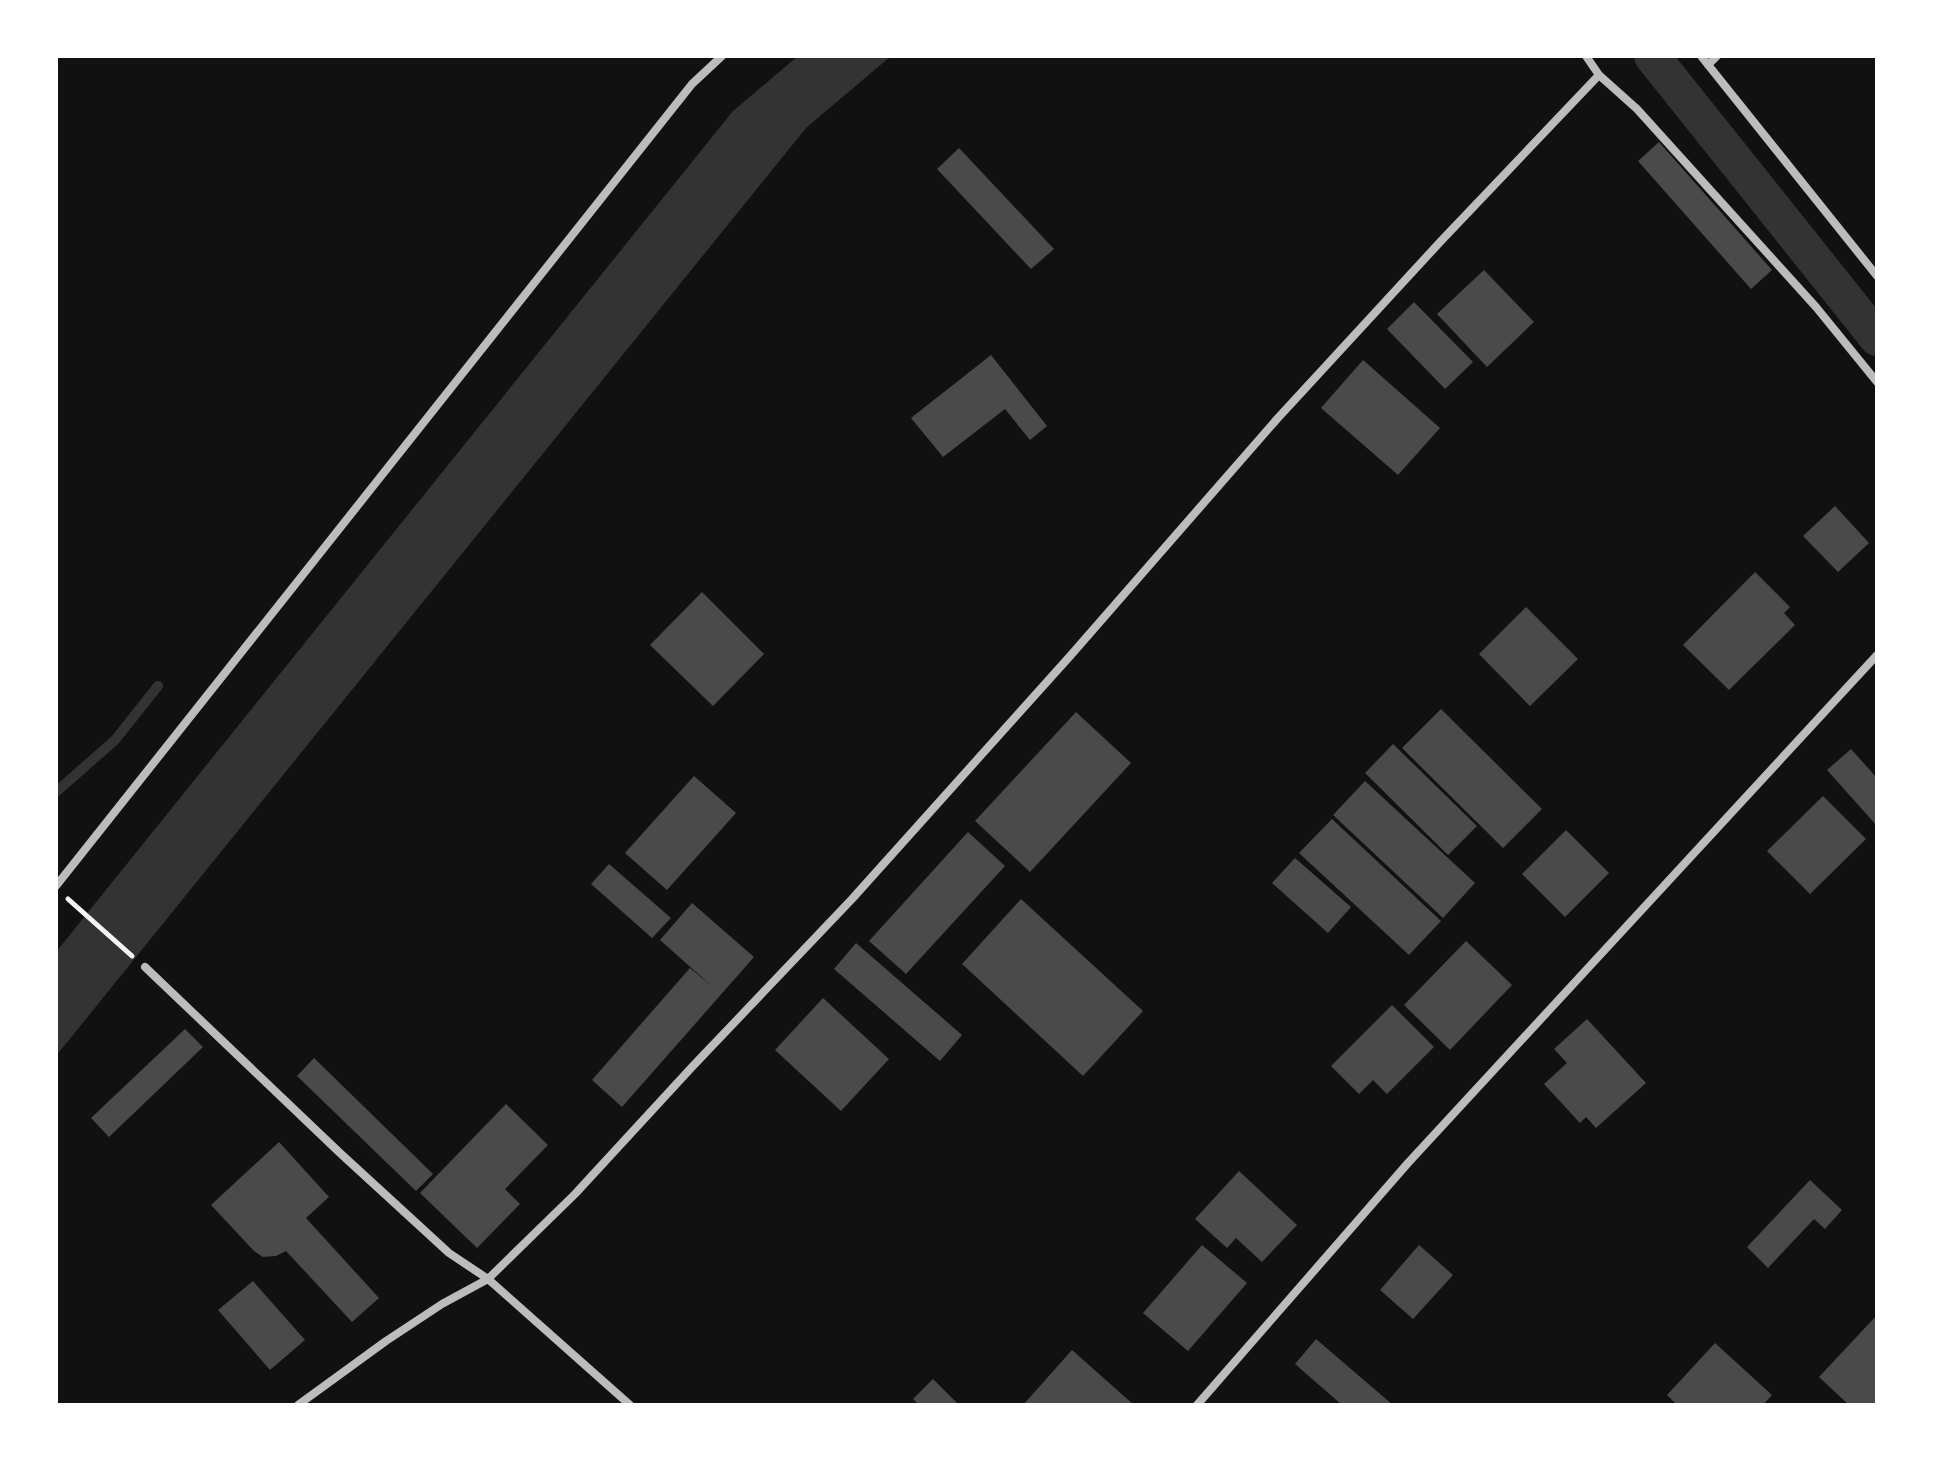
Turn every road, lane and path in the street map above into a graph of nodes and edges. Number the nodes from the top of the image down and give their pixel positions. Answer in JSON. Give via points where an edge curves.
{"nodes":[{"id":1,"x":722,"y":56,"type":"edge"},
{"id":2,"x":1586,"y":56,"type":"edge"},
{"id":3,"x":1701,"y":56,"type":"edge"},
{"id":4,"x":1717,"y":56,"type":"edge"},
{"id":5,"x":1708,"y":65,"type":"junction"},
{"id":6,"x":1599,"y":75,"type":"junction"},
{"id":7,"x":1877,"y":276,"type":"edge"},
{"id":8,"x":1877,"y":382,"type":"edge"},
{"id":9,"x":1877,"y":655,"type":"edge"},
{"id":10,"x":56,"y":886,"type":"edge"},
{"id":11,"x":67,"y":899,"type":"dead end"},
{"id":12,"x":145,"y":967,"type":"joint"},
{"id":13,"x":488,"y":1279,"type":"junction"},
{"id":14,"x":298,"y":1405,"type":"edge"},
{"id":15,"x":630,"y":1405,"type":"edge"},
{"id":16,"x":1197,"y":1405,"type":"edge"}],
"edges":[{"from":1,"to":10,"type":"street","via":[[692,84]]},
{"from":2,"to":6,"type":"street"},
{"from":3,"to":5,"type":"street"},
{"from":4,"to":5,"type":"street"},
{"from":5,"to":7,"type":"street"},
{"from":6,"to":8,"type":"street","via":[[1637,109]]},
{"from":6,"to":13,"type":"street","via":[[1277,419],[852,899],[575,1194]]},
{"from":9,"to":16,"type":"street","via":[[1408,1163]]},
{"from":11,"to":12,"type":"path"},
{"from":12,"to":13,"type":"street","via":[[438,1243]]},
{"from":13,"to":14,"type":"street","via":[[442,1304]]},
{"from":13,"to":15,"type":"street"}]}
